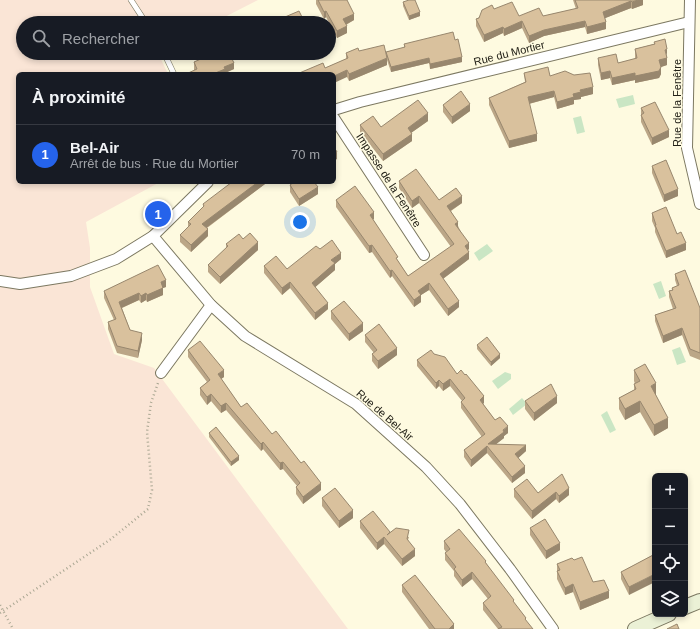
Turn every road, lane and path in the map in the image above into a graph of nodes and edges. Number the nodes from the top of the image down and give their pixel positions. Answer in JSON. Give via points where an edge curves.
{"nodes":[{"id":1,"x":131,"y":0,"type":"edge"},
{"id":2,"x":690,"y":0,"type":"edge"},
{"id":3,"x":141,"y":16,"type":"edge"},
{"id":4,"x":689,"y":22,"type":"junction"},
{"id":5,"x":167,"y":60,"type":"edge"},
{"id":6,"x":173,"y":72,"type":"edge"},
{"id":7,"x":336,"y":109,"type":"edge"},
{"id":8,"x":336,"y":121,"type":"edge"},
{"id":9,"x":206,"y":184,"type":"edge"},
{"id":10,"x":700,"y":204,"type":"edge"},
{"id":11,"x":153,"y":236,"type":"junction"},
{"id":12,"x":424,"y":255,"type":"dead end"},
{"id":13,"x":0,"y":281,"type":"edge"},
{"id":14,"x":211,"y":305,"type":"junction"},
{"id":15,"x":161,"y":373,"type":"joint"},
{"id":16,"x":700,"y":601,"type":"edge"},
{"id":17,"x":0,"y":605,"type":"edge"},
{"id":18,"x":688,"y":606,"type":"edge"},
{"id":19,"x":3,"y":611,"type":"junction"},
{"id":20,"x":0,"y":613,"type":"edge"},
{"id":21,"x":662,"y":617,"type":"edge"},
{"id":22,"x":13,"y":629,"type":"edge"},
{"id":23,"x":554,"y":629,"type":"edge"},
{"id":24,"x":635,"y":629,"type":"edge"}],
"edges":[{"from":1,"to":3,"type":"lane"},
{"from":2,"to":4,"type":"street","name":"Rue de la Fenêtre"},
{"from":4,"to":7,"type":"street","name":"Rue du Mortier"},
{"from":4,"to":10,"type":"street","name":"Rue de la Fenêtre","via":[[687,148]]},
{"from":5,"to":6,"type":"lane"},
{"from":8,"to":12,"type":"street","name":"Impasse de la Fenêtre"},
{"from":9,"to":11,"type":"street"},
{"from":11,"to":13,"type":"street","via":[[116,259],[71,276],[20,284]]},
{"from":11,"to":14,"type":"street","name":"Rue de Bel-Air"},
{"from":14,"to":15,"type":"street"},
{"from":14,"to":23,"type":"street","name":"Rue de Bel-Air","via":[[245,336],[356,404],[426,467],[465,510]]},
{"from":15,"to":19,"type":"path","via":[[151,402],[147,432],[152,490],[148,509],[111,539]]},
{"from":16,"to":18,"type":"street"},
{"from":17,"to":19,"type":"path"},
{"from":19,"to":20,"type":"path"},
{"from":19,"to":22,"type":"path"},
{"from":21,"to":24,"type":"street"}]}
